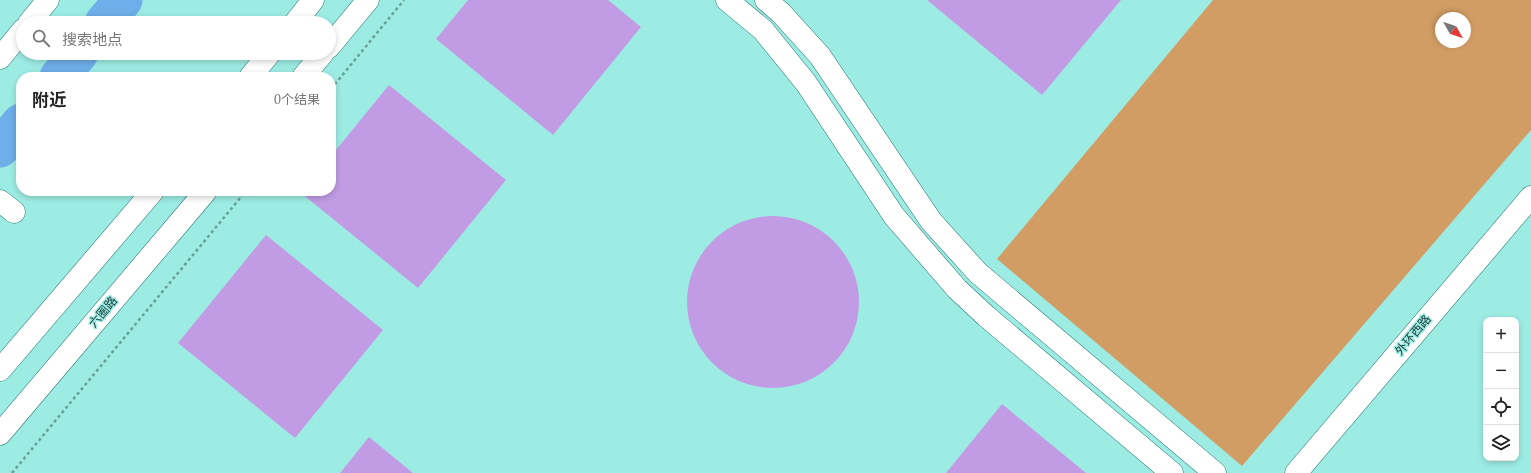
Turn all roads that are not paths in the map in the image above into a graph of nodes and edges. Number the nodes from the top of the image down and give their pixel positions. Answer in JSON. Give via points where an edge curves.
{"nodes":[{"id":1,"x":48,"y":0,"type":"edge"},
{"id":2,"x":314,"y":0,"type":"edge"},
{"id":3,"x":368,"y":0,"type":"edge"},
{"id":4,"x":727,"y":0,"type":"edge"},
{"id":5,"x":780,"y":4,"type":"edge"},
{"id":6,"x":35,"y":16,"type":"edge"},
{"id":7,"x":301,"y":16,"type":"edge"},
{"id":8,"x":763,"y":30,"type":"junction"},
{"id":9,"x":336,"y":38,"type":"edge"},
{"id":10,"x":16,"y":39,"type":"edge"},
{"id":11,"x":0,"y":58,"type":"edge"},
{"id":12,"x":264,"y":60,"type":"edge"},
{"id":13,"x":318,"y":60,"type":"edge"},
{"id":14,"x":254,"y":72,"type":"edge"},
{"id":15,"x":307,"y":72,"type":"edge"},
{"id":16,"x":149,"y":196,"type":"edge"},
{"id":17,"x":202,"y":196,"type":"edge"},
{"id":18,"x":1531,"y":197,"type":"edge"},
{"id":19,"x":0,"y":370,"type":"edge"},
{"id":20,"x":0,"y":434,"type":"edge"},
{"id":21,"x":1172,"y":473,"type":"edge"},
{"id":22,"x":1215,"y":473,"type":"edge"},
{"id":23,"x":1296,"y":473,"type":"edge"}],
"edges":[{"from":1,"to":6,"type":"street"},
{"from":2,"to":7,"type":"street"},
{"from":3,"to":9,"type":"street"},
{"from":4,"to":8,"type":"street"},
{"from":5,"to":8,"type":"street"},
{"from":5,"to":22,"type":"street","via":[[820,56],[931,221],[978,273]]},
{"from":8,"to":21,"type":"street","via":[[806,83],[894,216],[957,289]]},
{"from":10,"to":11,"type":"street"},
{"from":12,"to":14,"type":"street"},
{"from":13,"to":15,"type":"street"},
{"from":16,"to":19,"type":"street"},
{"from":17,"to":20,"type":"street","name":"六圈路"},
{"from":18,"to":23,"type":"street","name":"外环西路"}]}
